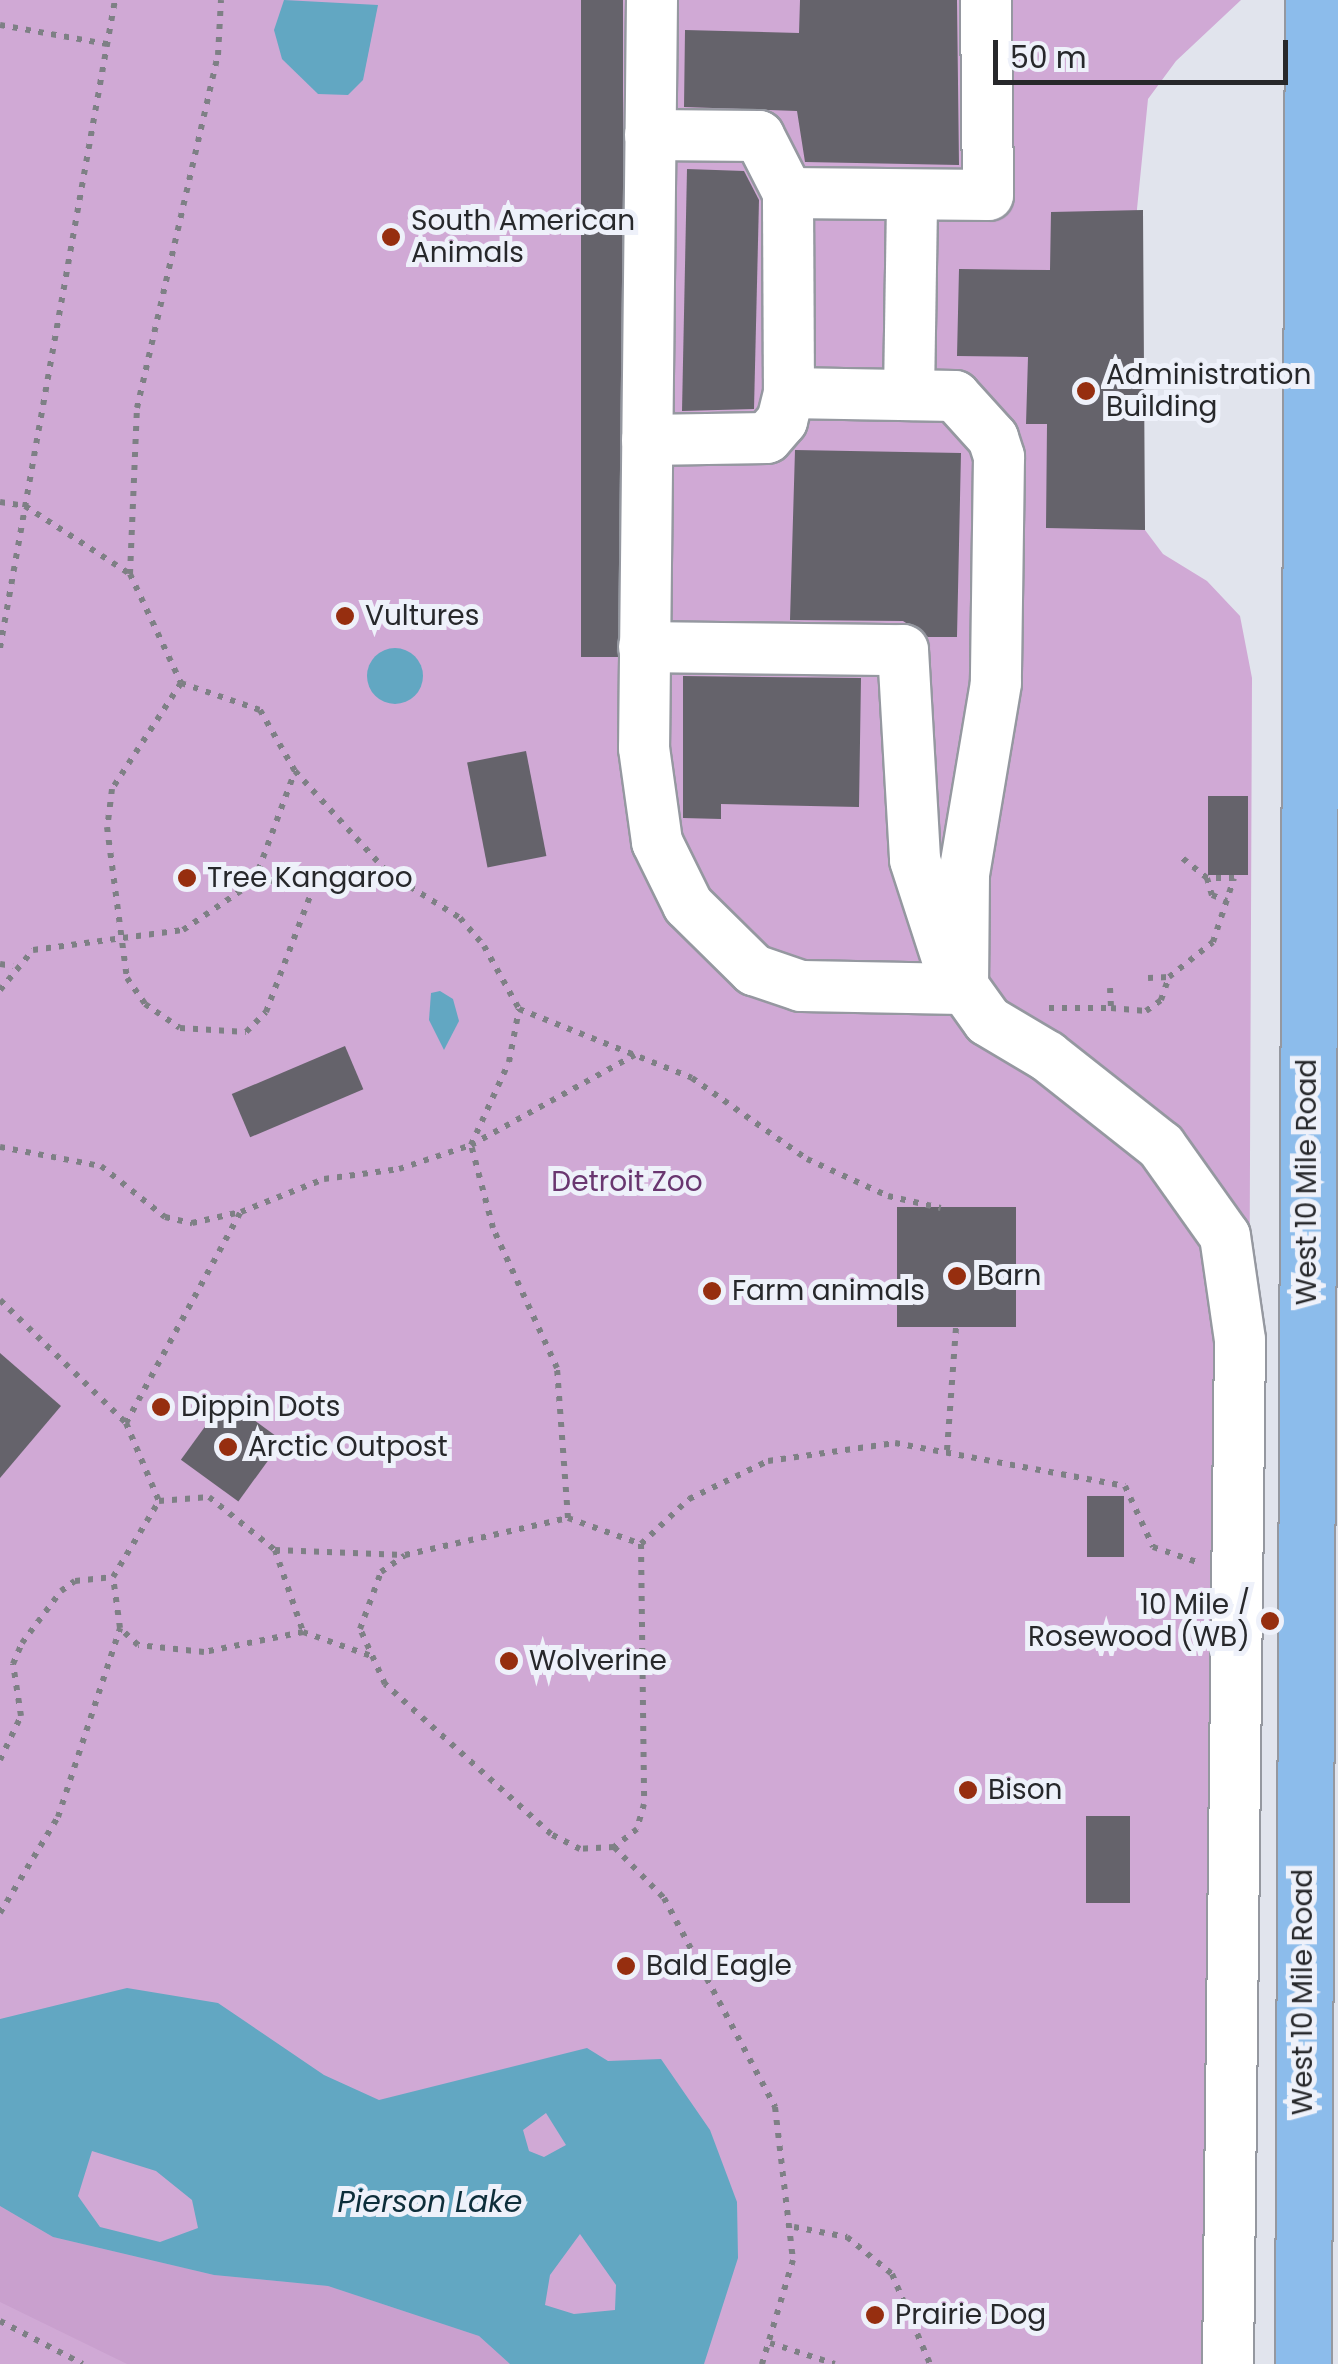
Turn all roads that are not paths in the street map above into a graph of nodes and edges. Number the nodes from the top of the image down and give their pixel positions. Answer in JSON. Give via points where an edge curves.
{"nodes":[{"id":1,"x":652,"y":0,"type":"edge"},
{"id":2,"x":986,"y":0,"type":"edge"},
{"id":3,"x":1312,"y":0,"type":"edge"},
{"id":4,"x":650,"y":135,"type":"junction"},
{"id":5,"x":788,"y":193,"type":"junction"},
{"id":6,"x":912,"y":195,"type":"junction"},
{"id":7,"x":789,"y":393,"type":"junction"},
{"id":8,"x":909,"y":396,"type":"junction"},
{"id":9,"x":647,"y":440,"type":"junction"},
{"id":10,"x":644,"y":647,"type":"junction"},
{"id":11,"x":963,"y":990,"type":"junction"},
{"id":12,"x":1308,"y":1156,"type":"junction"},
{"id":13,"x":1338,"y":1499,"type":"edge"},
{"id":14,"x":1338,"y":1645,"type":"edge"},
{"id":15,"x":1303,"y":1690,"type":"junction"},
{"id":16,"x":1228,"y":2364,"type":"edge"},
{"id":17,"x":1303,"y":2364,"type":"edge"}],
"edges":[{"from":1,"to":4,"type":"lane"},
{"from":2,"to":6,"type":"lane","via":[[988,195]]},
{"from":3,"to":12,"type":"main road","name":"West 10 Mile Road"},
{"from":4,"to":5,"type":"lane","via":[[759,136]]},
{"from":4,"to":9,"type":"lane"},
{"from":5,"to":6,"type":"lane"},
{"from":5,"to":7,"type":"lane"},
{"from":6,"to":8,"type":"lane"},
{"from":7,"to":8,"type":"lane"},
{"from":7,"to":9,"type":"lane","via":[[782,422],[767,438]]},
{"from":8,"to":11,"type":"lane","via":[[956,396],[993,438],[999,457],[996,683],[964,874]]},
{"from":9,"to":10,"type":"lane"},
{"from":10,"to":11,"type":"lane","via":[[644,759],[656,842],[688,905],[734,957],[801,986]]},
{"from":10,"to":11,"type":"lane","via":[[903,650],[915,860],[936,936]]},
{"from":11,"to":16,"type":"lane","via":[[988,1021],[1047,1056],[1162,1146],[1220,1225],[1238,1288]]},
{"from":12,"to":13,"type":"main road","via":[[1332,1322]]},
{"from":12,"to":15,"type":"main road","name":"West 10 Mile Road"},
{"from":14,"to":15,"type":"main road"},
{"from":15,"to":17,"type":"main road","name":"West 10 Mile Road"}]}
